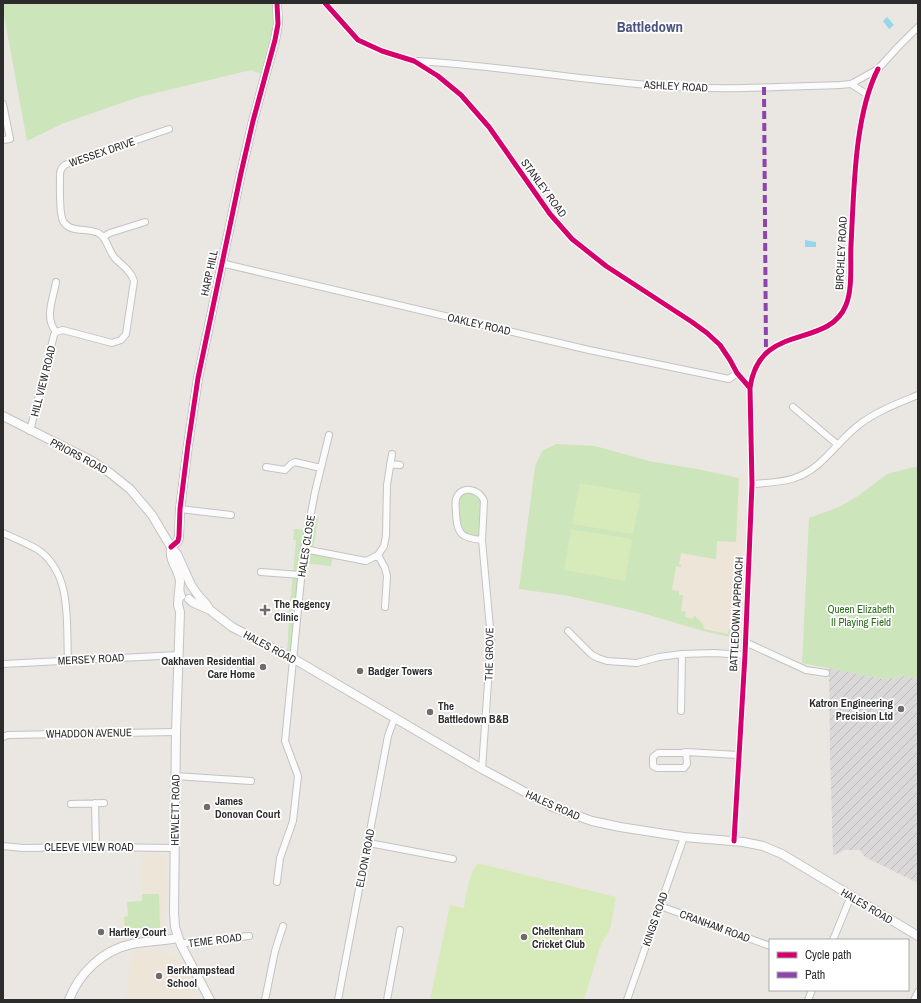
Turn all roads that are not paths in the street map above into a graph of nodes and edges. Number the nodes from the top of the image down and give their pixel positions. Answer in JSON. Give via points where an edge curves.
{"nodes":[{"id":1,"x":277,"y":3,"type":"edge"},
{"id":2,"x":324,"y":3,"type":"edge"},
{"id":3,"x":918,"y":27,"type":"edge"},
{"id":4,"x":414,"y":61,"type":"junction"},
{"id":5,"x":439,"y":62,"type":"junction"},
{"id":6,"x":878,"y":70,"type":"junction"},
{"id":7,"x":435,"y":74,"type":"junction"},
{"id":8,"x":851,"y":84,"type":"junction"},
{"id":9,"x":868,"y":95,"type":"junction"},
{"id":10,"x":3,"y":104,"type":"edge"},
{"id":11,"x":169,"y":128,"type":"dead end"},
{"id":12,"x":3,"y":140,"type":"edge"},
{"id":13,"x":145,"y":222,"type":"dead end"},
{"id":14,"x":103,"y":237,"type":"junction"},
{"id":15,"x":221,"y":263,"type":"junction"},
{"id":16,"x":56,"y":282,"type":"dead end"},
{"id":17,"x":56,"y":332,"type":"junction"},
{"id":18,"x":737,"y":373,"type":"junction"},
{"id":19,"x":750,"y":388,"type":"junction"},
{"id":20,"x":918,"y":395,"type":"edge"},
{"id":21,"x":793,"y":407,"type":"dead end"},
{"id":22,"x":3,"y":416,"type":"edge"},
{"id":23,"x":30,"y":431,"type":"junction"},
{"id":24,"x":329,"y":435,"type":"dead end"},
{"id":25,"x":838,"y":445,"type":"junction"},
{"id":26,"x":392,"y":454,"type":"dead end"},
{"id":27,"x":390,"y":464,"type":"junction"},
{"id":28,"x":400,"y":465,"type":"dead end"},
{"id":29,"x":266,"y":467,"type":"dead end"},
{"id":30,"x":321,"y":468,"type":"junction"},
{"id":31,"x":752,"y":484,"type":"junction"},
{"id":32,"x":180,"y":509,"type":"junction"},
{"id":33,"x":231,"y":515,"type":"dead end"},
{"id":34,"x":3,"y":533,"type":"edge"},
{"id":35,"x":482,"y":540,"type":"junction"},
{"id":36,"x":172,"y":547,"type":"junction"},
{"id":37,"x":304,"y":549,"type":"junction"},
{"id":38,"x":378,"y":555,"type":"junction"},
{"id":39,"x":261,"y":572,"type":"dead end"},
{"id":40,"x":301,"y":575,"type":"junction"},
{"id":41,"x":193,"y":588,"type":"junction"},
{"id":42,"x":179,"y":590,"type":"junction"},
{"id":43,"x":189,"y":599,"type":"junction"},
{"id":44,"x":384,"y":607,"type":"dead end"},
{"id":45,"x":210,"y":610,"type":"junction"},
{"id":46,"x":180,"y":612,"type":"junction"},
{"id":47,"x":568,"y":631,"type":"dead end"},
{"id":48,"x":745,"y":642,"type":"junction"},
{"id":49,"x":682,"y":654,"type":"junction"},
{"id":50,"x":179,"y":655,"type":"junction"},
{"id":51,"x":745,"y":655,"type":"junction"},
{"id":52,"x":294,"y":659,"type":"junction"},
{"id":53,"x":68,"y":661,"type":"junction"},
{"id":54,"x":3,"y":664,"type":"edge"},
{"id":55,"x":826,"y":673,"type":"dead end"},
{"id":56,"x":681,"y":711,"type":"dead end"},
{"id":57,"x":395,"y":718,"type":"junction"},
{"id":58,"x":176,"y":732,"type":"junction"},
{"id":59,"x":3,"y":737,"type":"edge"},
{"id":60,"x":686,"y":752,"type":"junction"},
{"id":61,"x":738,"y":755,"type":"junction"},
{"id":62,"x":482,"y":769,"type":"junction"},
{"id":63,"x":175,"y":776,"type":"junction"},
{"id":64,"x":251,"y":781,"type":"dead end"},
{"id":65,"x":95,"y":803,"type":"junction"},
{"id":66,"x":104,"y":803,"type":"dead end"},
{"id":67,"x":71,"y":804,"type":"dead end"},
{"id":68,"x":684,"y":837,"type":"junction"},
{"id":69,"x":734,"y":842,"type":"junction"},
{"id":70,"x":368,"y":843,"type":"junction"},
{"id":71,"x":3,"y":846,"type":"edge"},
{"id":72,"x":96,"y":847,"type":"junction"},
{"id":73,"x":174,"y":848,"type":"junction"},
{"id":74,"x":452,"y":859,"type":"dead end"},
{"id":75,"x":277,"y":882,"type":"dead end"},
{"id":76,"x":851,"y":896,"type":"junction"},
{"id":77,"x":660,"y":906,"type":"junction"},
{"id":78,"x":283,"y":926,"type":"dead end"},
{"id":79,"x":400,"y":930,"type":"dead end"},
{"id":80,"x":249,"y":936,"type":"dead end"},
{"id":81,"x":918,"y":936,"type":"edge"},
{"id":82,"x":833,"y":939,"type":"edge"},
{"id":83,"x":179,"y":941,"type":"junction"},
{"id":84,"x":769,"y":946,"type":"edge"},
{"id":85,"x":918,"y":992,"type":"edge"},
{"id":86,"x":69,"y":1000,"type":"edge"},
{"id":87,"x":210,"y":1000,"type":"edge"},
{"id":88,"x":265,"y":1000,"type":"edge"},
{"id":89,"x":338,"y":1000,"type":"edge"},
{"id":90,"x":387,"y":1000,"type":"edge"},
{"id":91,"x":627,"y":1000,"type":"edge"},
{"id":92,"x":914,"y":1000,"type":"edge"}],
"edges":[{"from":1,"to":15,"type":"main road","name":"HARP HILL","via":[[276,36],[253,121]]},
{"from":2,"to":4,"type":"street","name":"STANLEY ROAD","via":[[358,40],[382,52]]},
{"from":3,"to":6,"type":"street","name":"ASHLEY ROAD"},
{"from":4,"to":5,"type":"street","name":"ASHLEY ROAD"},
{"from":4,"to":7,"type":"street","name":"STANLEY ROAD"},
{"from":5,"to":7,"type":"street"},
{"from":5,"to":8,"type":"street","name":"ASHLEY ROAD","via":[[650,86],[721,88]]},
{"from":6,"to":8,"type":"street","name":"ASHLEY ROAD"},
{"from":6,"to":9,"type":"street","name":"BIRCHLEY ROAD"},
{"from":7,"to":18,"type":"street","name":"STANLEY ROAD","via":[[476,110],[565,232],[602,262],[707,333],[725,352]]},
{"from":8,"to":9,"type":"street"},
{"from":9,"to":19,"type":"street","name":"BIRCHLEY ROAD","via":[[858,146],[849,291],[845,306],[840,315],[828,325],[770,349],[755,368]]},
{"from":10,"to":12,"type":"street","via":[[10,139]]},
{"from":11,"to":14,"type":"street","name":"WESSEX DRIVE","via":[[69,163],[62,168],[61,216],[64,223],[70,228],[96,232]]},
{"from":13,"to":14,"type":"street"},
{"from":14,"to":17,"type":"street","via":[[112,254],[133,277],[126,334],[121,340],[112,343],[62,330]]},
{"from":15,"to":18,"type":"street","name":"OAKLEY ROAD","via":[[589,350],[729,379]]},
{"from":15,"to":32,"type":"main road","name":"HARP HILL","via":[[198,378]]},
{"from":16,"to":17,"type":"street","via":[[49,315]]},
{"from":17,"to":23,"type":"street","name":"HILL VIEW ROAD"},
{"from":18,"to":19,"type":"street","name":"STANLEY ROAD"},
{"from":19,"to":31,"type":"street","name":"BATTLEDOWN APPROACH"},
{"from":20,"to":25,"type":"street","via":[[859,424]]},
{"from":21,"to":25,"type":"street"},
{"from":22,"to":23,"type":"main road","name":"PRIORS ROAD"},
{"from":23,"to":36,"type":"main road","name":"PRIORS ROAD","via":[[92,461],[120,480],[145,506]]},
{"from":24,"to":30,"type":"street","name":"HALES CLOSE"},
{"from":25,"to":31,"type":"street","via":[[806,474],[781,482]]},
{"from":26,"to":27,"type":"street"},
{"from":27,"to":28,"type":"street"},
{"from":27,"to":38,"type":"street","via":[[386,536],[384,546]]},
{"from":29,"to":30,"type":"street","via":[[285,470],[295,462]]},
{"from":30,"to":37,"type":"street","name":"HALES CLOSE"},
{"from":31,"to":48,"type":"street","name":"BATTLEDOWN APPROACH"},
{"from":32,"to":33,"type":"street"},
{"from":32,"to":36,"type":"main road","name":"HARP HILL","via":[[178,541]]},
{"from":34,"to":53,"type":"street","via":[[42,553],[60,577],[65,597]]},
{"from":35,"to":35,"type":"street","name":"THE GROVE","via":[[484,501],[476,491],[465,490],[456,500],[457,528],[464,536]]},
{"from":35,"to":62,"type":"street","name":"THE GROVE","via":[[491,639]]},
{"from":36,"to":41,"type":"main road","name":"PRIORS ROAD"},
{"from":36,"to":42,"type":"main road","name":"PRIORS ROAD","via":[[170,556],[179,578]]},
{"from":37,"to":38,"type":"street","via":[[366,561]]},
{"from":37,"to":40,"type":"street","name":"HALES CLOSE"},
{"from":38,"to":44,"type":"street","via":[[387,576]]},
{"from":39,"to":40,"type":"street"},
{"from":40,"to":52,"type":"street","name":"HALES CLOSE"},
{"from":41,"to":42,"type":"main road","via":[[185,584]]},
{"from":41,"to":43,"type":"main road","via":[[194,594]]},
{"from":41,"to":45,"type":"main road","name":"HALES ROAD"},
{"from":42,"to":43,"type":"main road","via":[[182,597]]},
{"from":42,"to":46,"type":"main road","name":"HEWLETT ROAD"},
{"from":43,"to":45,"type":"main road","name":"HALES ROAD"},
{"from":43,"to":46,"type":"main road"},
{"from":45,"to":52,"type":"main road","name":"HALES ROAD","via":[[232,627]]},
{"from":46,"to":50,"type":"main road","name":"HEWLETT ROAD"},
{"from":47,"to":49,"type":"street","via":[[602,660],[637,663]]},
{"from":48,"to":51,"type":"street","name":"BATTLEDOWN APPROACH"},
{"from":48,"to":55,"type":"street","via":[[806,670]]},
{"from":49,"to":51,"type":"street"},
{"from":49,"to":56,"type":"street"},
{"from":50,"to":53,"type":"street","name":"MERSEY ROAD"},
{"from":50,"to":58,"type":"main road","name":"HEWLETT ROAD"},
{"from":51,"to":61,"type":"street","name":"BATTLEDOWN APPROACH"},
{"from":52,"to":57,"type":"main road","name":"HALES ROAD"},
{"from":52,"to":75,"type":"street","name":"HALES CLOSE","via":[[285,741],[298,776],[293,821],[280,858]]},
{"from":53,"to":54,"type":"street","name":"MERSEY ROAD"},
{"from":57,"to":62,"type":"main road","name":"HALES ROAD"},
{"from":57,"to":70,"type":"street","name":"ELDON ROAD","via":[[388,736]]},
{"from":58,"to":59,"type":"street","name":"WHADDON AVENUE"},
{"from":58,"to":63,"type":"main road","name":"HEWLETT ROAD"},
{"from":60,"to":60,"type":"street","via":[[658,753],[653,757],[653,766],[684,768],[687,764]]},
{"from":60,"to":61,"type":"street"},
{"from":61,"to":69,"type":"street","name":"BATTLEDOWN APPROACH"},
{"from":62,"to":68,"type":"main road","name":"HALES ROAD","via":[[541,801],[576,816],[620,828]]},
{"from":63,"to":64,"type":"street"},
{"from":63,"to":73,"type":"main road","name":"HEWLETT ROAD"},
{"from":65,"to":66,"type":"street"},
{"from":65,"to":67,"type":"street"},
{"from":65,"to":72,"type":"street"},
{"from":68,"to":69,"type":"main road","name":"HALES ROAD"},
{"from":68,"to":77,"type":"street","name":"KINGS ROAD"},
{"from":69,"to":76,"type":"main road","name":"HALES ROAD","via":[[773,850]]},
{"from":70,"to":74,"type":"street"},
{"from":70,"to":89,"type":"street","name":"ELDON ROAD"},
{"from":71,"to":72,"type":"street","name":"CLEEVE VIEW ROAD"},
{"from":72,"to":73,"type":"street","name":"CLEEVE VIEW ROAD"},
{"from":73,"to":83,"type":"main road","name":"HEWLETT ROAD","via":[[174,912]]},
{"from":76,"to":81,"type":"main road","name":"HALES ROAD"},
{"from":76,"to":82,"type":"street"},
{"from":77,"to":84,"type":"street","name":"CRANHAM ROAD"},
{"from":77,"to":91,"type":"street","name":"KINGS ROAD"},
{"from":78,"to":88,"type":"street","via":[[274,951]]},
{"from":79,"to":90,"type":"street"},
{"from":80,"to":83,"type":"street","name":"TEME ROAD","via":[[185,943]]},
{"from":83,"to":86,"type":"main road","via":[[130,945],[108,954],[84,975]]},
{"from":83,"to":87,"type":"main road","name":"HEWLETT ROAD"},
{"from":85,"to":92,"type":"street"}]}
